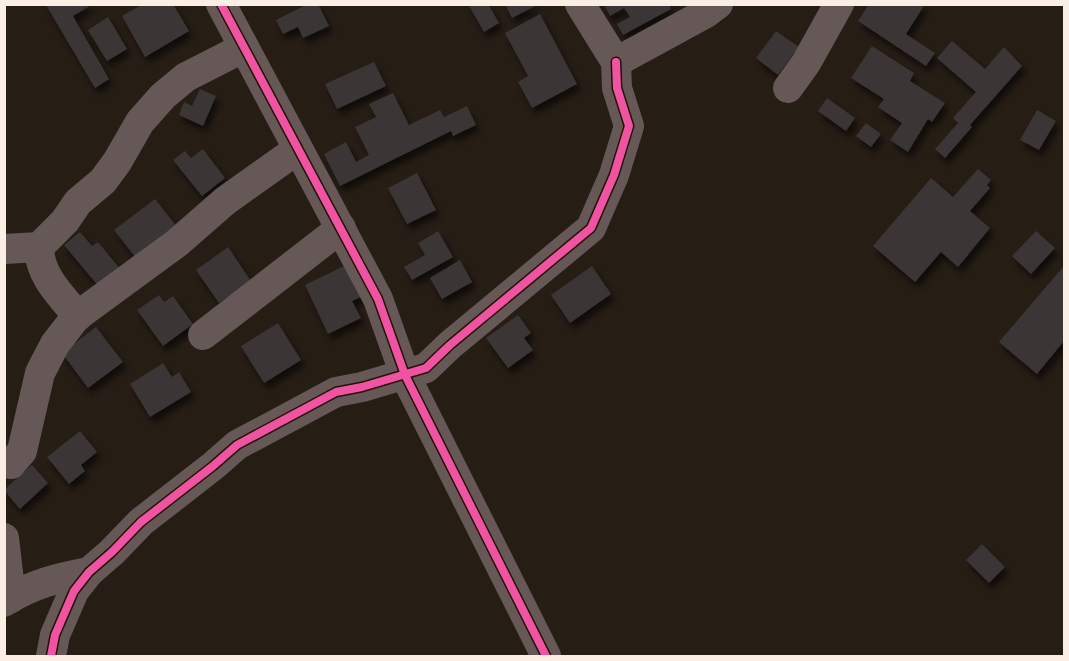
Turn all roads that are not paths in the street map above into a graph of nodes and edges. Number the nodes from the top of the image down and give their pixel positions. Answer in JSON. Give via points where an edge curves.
{"nodes":[{"id":1,"x":221,"y":4,"type":"edge"},
{"id":2,"x":580,"y":4,"type":"edge"},
{"id":3,"x":718,"y":4,"type":"edge"},
{"id":4,"x":839,"y":4,"type":"edge"},
{"id":5,"x":243,"y":48,"type":"junction"},
{"id":6,"x":616,"y":62,"type":"junction"},
{"id":7,"x":788,"y":88,"type":"dead end"},
{"id":8,"x":298,"y":149,"type":"junction"},
{"id":9,"x":340,"y":228,"type":"junction"},
{"id":10,"x":39,"y":247,"type":"junction"},
{"id":11,"x":4,"y":249,"type":"edge"},
{"id":12,"x":78,"y":316,"type":"junction"},
{"id":13,"x":203,"y":335,"type":"dead end"},
{"id":14,"x":405,"y":375,"type":"junction"},
{"id":15,"x":11,"y":464,"type":"dead end"},
{"id":16,"x":4,"y":538,"type":"edge"},
{"id":17,"x":89,"y":572,"type":"junction"},
{"id":18,"x":8,"y":600,"type":"edge"},
{"id":19,"x":51,"y":657,"type":"edge"},
{"id":20,"x":546,"y":657,"type":"edge"}],
"edges":[{"from":1,"to":5,"type":"street"},
{"from":2,"to":6,"type":"street"},
{"from":3,"to":6,"type":"street"},
{"from":4,"to":7,"type":"street","via":[[807,63]]},
{"from":5,"to":8,"type":"street"},
{"from":5,"to":10,"type":"street","via":[[186,77],[163,96],[140,122],[103,181],[78,202]]},
{"from":6,"to":14,"type":"street","via":[[617,88],[629,126],[614,175],[591,228],[426,368]]},
{"from":8,"to":9,"type":"street"},
{"from":8,"to":12,"type":"street"},
{"from":9,"to":13,"type":"street"},
{"from":9,"to":14,"type":"street","via":[[378,298]]},
{"from":10,"to":11,"type":"street"},
{"from":10,"to":12,"type":"street","via":[[39,260],[51,283]]},
{"from":12,"to":15,"type":"street","via":[[55,344],[40,373],[22,451]]},
{"from":14,"to":17,"type":"street","via":[[336,392],[237,445],[141,522]]},
{"from":14,"to":20,"type":"street"},
{"from":16,"to":18,"type":"street"},
{"from":17,"to":18,"type":"street","via":[[25,589]]},
{"from":17,"to":19,"type":"street","via":[[74,591],[55,635]]}]}
